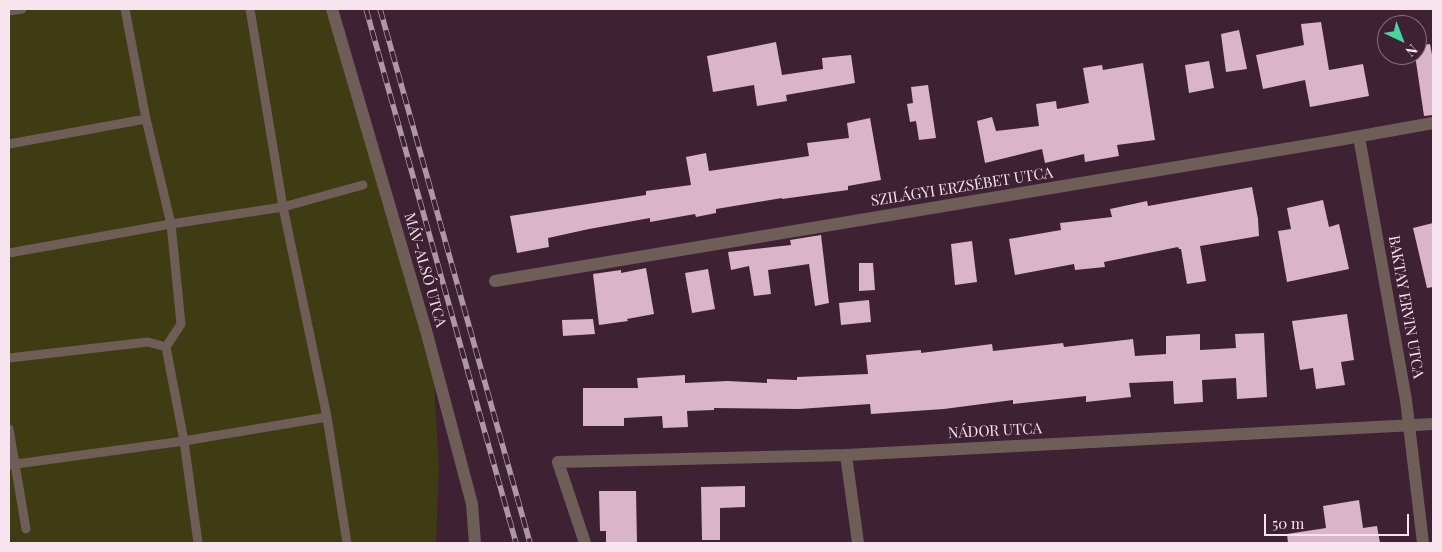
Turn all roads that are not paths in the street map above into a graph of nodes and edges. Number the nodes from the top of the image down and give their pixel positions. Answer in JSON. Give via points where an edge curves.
{"nodes":[{"id":1,"x":22,"y":9,"type":"edge"},
{"id":2,"x":125,"y":9,"type":"edge"},
{"id":3,"x":250,"y":9,"type":"edge"},
{"id":4,"x":332,"y":9,"type":"edge"},
{"id":5,"x":9,"y":11,"type":"edge"},
{"id":6,"x":146,"y":119,"type":"junction"},
{"id":7,"x":1433,"y":123,"type":"edge"},
{"id":8,"x":1359,"y":137,"type":"junction"},
{"id":9,"x":9,"y":144,"type":"edge"},
{"id":10,"x":363,"y":185,"type":"dead end"},
{"id":11,"x":283,"y":208,"type":"junction"},
{"id":12,"x":171,"y":224,"type":"junction"},
{"id":13,"x":9,"y":253,"type":"edge"},
{"id":14,"x":495,"y":281,"type":"dead end"},
{"id":15,"x":166,"y":348,"type":"junction"},
{"id":16,"x":9,"y":358,"type":"edge"},
{"id":17,"x":326,"y":418,"type":"junction"},
{"id":18,"x":1433,"y":424,"type":"edge"},
{"id":19,"x":1410,"y":425,"type":"junction"},
{"id":20,"x":9,"y":429,"type":"edge"},
{"id":21,"x":184,"y":441,"type":"junction"},
{"id":22,"x":846,"y":455,"type":"junction"},
{"id":23,"x":12,"y":464,"type":"edge"},
{"id":24,"x":26,"y":529,"type":"dead end"},
{"id":25,"x":198,"y":543,"type":"edge"},
{"id":26,"x":347,"y":543,"type":"edge"},
{"id":27,"x":475,"y":543,"type":"edge"},
{"id":28,"x":585,"y":543,"type":"edge"},
{"id":29,"x":858,"y":543,"type":"edge"},
{"id":30,"x":1423,"y":543,"type":"edge"}],
"edges":[{"from":1,"to":5,"type":"lane"},
{"from":2,"to":6,"type":"lane"},
{"from":3,"to":11,"type":"lane"},
{"from":4,"to":27,"type":"street","name":"MÁV-ALSÓ UTCA","via":[[427,334],[472,504]]},
{"from":6,"to":9,"type":"lane"},
{"from":6,"to":12,"type":"lane"},
{"from":7,"to":8,"type":"street","name":"SZILÁGYI ERZSÉBET UTCA"},
{"from":8,"to":14,"type":"street","name":"SZILÁGYI ERZSÉBET UTCA"},
{"from":8,"to":19,"type":"street","name":"BAKTAY ERVIN UTCA"},
{"from":10,"to":11,"type":"lane"},
{"from":11,"to":12,"type":"lane"},
{"from":11,"to":17,"type":"lane"},
{"from":12,"to":13,"type":"lane"},
{"from":12,"to":15,"type":"lane","via":[[181,324]]},
{"from":15,"to":16,"type":"lane","via":[[148,342]]},
{"from":15,"to":21,"type":"lane"},
{"from":17,"to":21,"type":"lane"},
{"from":17,"to":26,"type":"lane"},
{"from":18,"to":19,"type":"street","name":"NÁDOR UTCA"},
{"from":19,"to":22,"type":"street","name":"NÁDOR UTCA"},
{"from":19,"to":30,"type":"street","name":"BAKTAY ERVIN UTCA"},
{"from":20,"to":23,"type":"lane"},
{"from":21,"to":23,"type":"lane"},
{"from":21,"to":25,"type":"lane"},
{"from":22,"to":28,"type":"street","name":"NÁDOR UTCA","via":[[558,462]]},
{"from":22,"to":29,"type":"street"},
{"from":23,"to":24,"type":"lane"}]}
